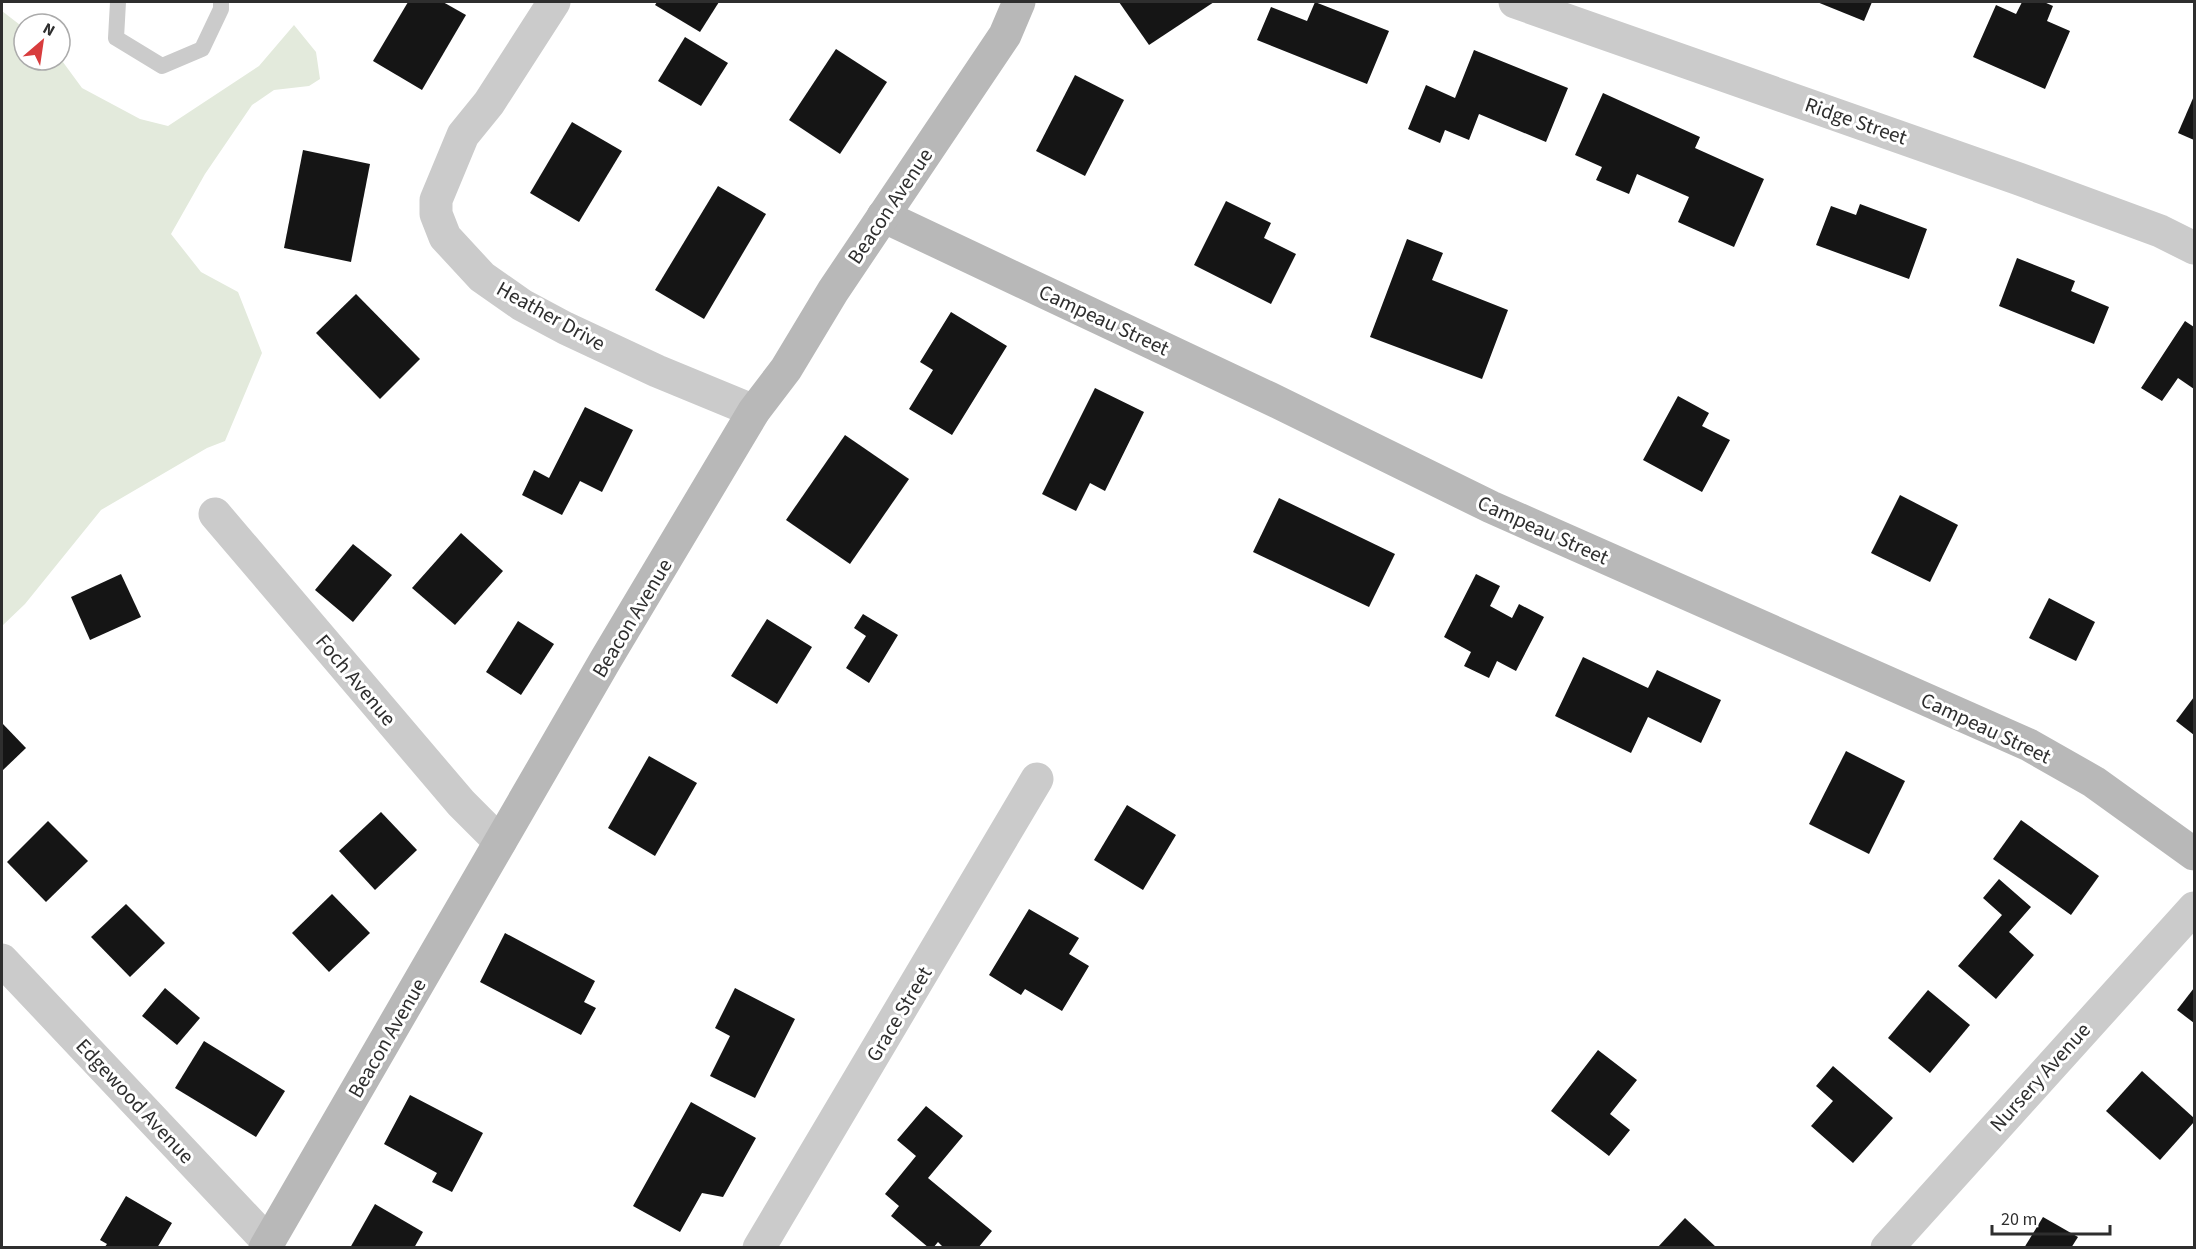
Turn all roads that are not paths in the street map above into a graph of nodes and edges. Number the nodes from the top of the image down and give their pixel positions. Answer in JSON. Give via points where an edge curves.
{"nodes":[{"id":1,"x":118,"y":2,"type":"edge"},
{"id":2,"x":221,"y":2,"type":"edge"},
{"id":3,"x":554,"y":2,"type":"edge"},
{"id":4,"x":1019,"y":2,"type":"edge"},
{"id":5,"x":1515,"y":2,"type":"edge"},
{"id":6,"x":883,"y":216,"type":"junction"},
{"id":7,"x":2194,"y":248,"type":"edge"},
{"id":8,"x":754,"y":411,"type":"junction"},
{"id":9,"x":215,"y":514,"type":"dead end"},
{"id":10,"x":1037,"y":779,"type":"dead end"},
{"id":11,"x":500,"y":842,"type":"junction"},
{"id":12,"x":2194,"y":854,"type":"edge"},
{"id":13,"x":2194,"y":909,"type":"edge"},
{"id":14,"x":2,"y":960,"type":"edge"},
{"id":15,"x":772,"y":1242,"type":"edge"},
{"id":16,"x":267,"y":1245,"type":"edge"},
{"id":17,"x":1887,"y":1248,"type":"edge"}],
"edges":[{"from":1,"to":2,"type":"lane","via":[[116,38],[162,66],[202,49]]},
{"from":3,"to":8,"type":"street","name":"Heather Drive","via":[[489,104],[463,135],[436,200],[436,214],[445,237],[482,278],[522,305],[646,366]]},
{"from":4,"to":6,"type":"street","name":"Beacon Avenue","via":[[1005,35]]},
{"from":5,"to":7,"type":"street","name":"Ridge Street","via":[[2019,179],[2160,231]]},
{"from":6,"to":8,"type":"street","name":"Beacon Avenue","via":[[786,369]]},
{"from":6,"to":12,"type":"street","name":"Campeau Street","via":[[1491,507],[2029,745],[2094,782]]},
{"from":8,"to":11,"type":"street","name":"Beacon Avenue"},
{"from":9,"to":11,"type":"street","name":"Foch Avenue","via":[[461,803]]},
{"from":10,"to":15,"type":"street","name":"Grace Street"},
{"from":11,"to":16,"type":"street","name":"Beacon Avenue"},
{"from":13,"to":17,"type":"street","name":"Nursery Avenue"},
{"from":14,"to":16,"type":"street","name":"Edgewood Avenue"}]}
